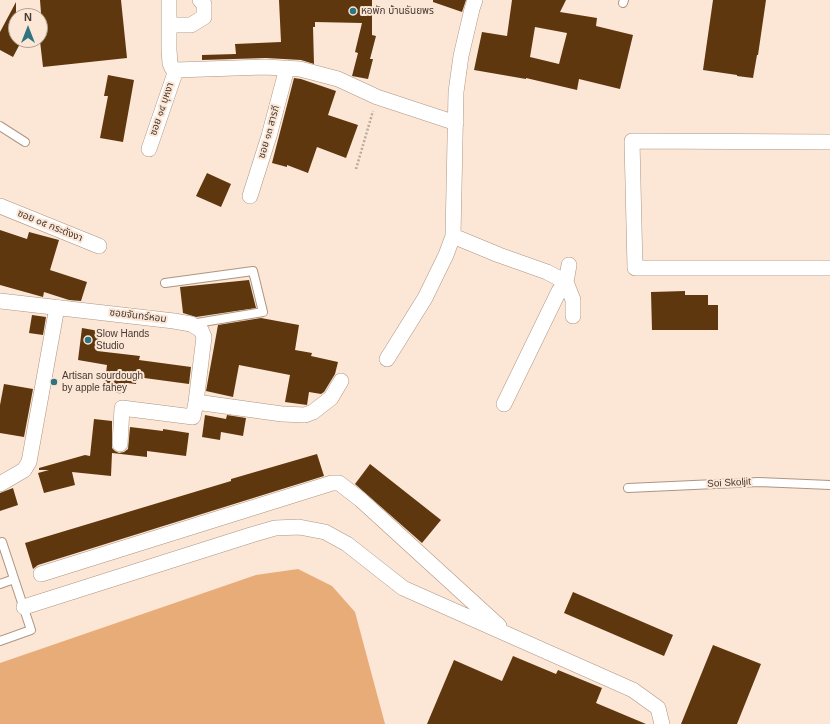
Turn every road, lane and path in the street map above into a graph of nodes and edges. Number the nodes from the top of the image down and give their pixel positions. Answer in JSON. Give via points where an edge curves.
{"nodes":[{"id":1,"x":169,"y":0,"type":"edge"},
{"id":2,"x":200,"y":0,"type":"edge"},
{"id":3,"x":475,"y":0,"type":"edge"},
{"id":4,"x":169,"y":25,"type":"junction"},
{"id":5,"x":287,"y":68,"type":"junction"},
{"id":6,"x":176,"y":70,"type":"junction"},
{"id":7,"x":377,"y":97,"type":"junction"},
{"id":8,"x":456,"y":123,"type":"junction"},
{"id":9,"x":0,"y":126,"type":"edge"},
{"id":10,"x":26,"y":142,"type":"dead end"},
{"id":11,"x":830,"y":142,"type":"edge"},
{"id":12,"x":149,"y":149,"type":"dead end"},
{"id":13,"x":356,"y":169,"type":"dead end"},
{"id":14,"x":250,"y":196,"type":"dead end"},
{"id":15,"x":0,"y":206,"type":"edge"},
{"id":16,"x":453,"y":236,"type":"junction"},
{"id":17,"x":99,"y":246,"type":"dead end"},
{"id":18,"x":569,"y":265,"type":"dead end"},
{"id":19,"x":830,"y":268,"type":"edge"},
{"id":20,"x":566,"y":282,"type":"junction"},
{"id":21,"x":165,"y":283,"type":"dead end"},
{"id":22,"x":0,"y":301,"type":"edge"},
{"id":23,"x":57,"y":307,"type":"junction"},
{"id":24,"x":573,"y":316,"type":"dead end"},
{"id":25,"x":191,"y":324,"type":"junction"},
{"id":26,"x":387,"y":359,"type":"dead end"},
{"id":27,"x":341,"y":381,"type":"dead end"},
{"id":28,"x":196,"y":402,"type":"junction"},
{"id":29,"x":504,"y":404,"type":"dead end"},
{"id":30,"x":120,"y":444,"type":"dead end"},
{"id":31,"x":0,"y":484,"type":"edge"},
{"id":32,"x":830,"y":485,"type":"edge"},
{"id":33,"x":628,"y":488,"type":"dead end"},
{"id":34,"x":2,"y":542,"type":"dead end"},
{"id":35,"x":41,"y":574,"type":"dead end"},
{"id":36,"x":14,"y":579,"type":"junction"},
{"id":37,"x":0,"y":584,"type":"edge"},
{"id":38,"x":24,"y":607,"type":"junction"},
{"id":39,"x":509,"y":635,"type":"junction"},
{"id":40,"x":0,"y":640,"type":"edge"},
{"id":41,"x":662,"y":724,"type":"edge"}],
"edges":[{"from":1,"to":4,"type":"street"},
{"from":2,"to":4,"type":"street","via":[[204,4],[204,17],[191,25]]},
{"from":3,"to":8,"type":"street","via":[[461,56],[456,92]]},
{"from":4,"to":6,"type":"street","via":[[170,63]]},
{"from":5,"to":6,"type":"street"},
{"from":5,"to":7,"type":"street","via":[[300,69],[338,80]]},
{"from":5,"to":14,"type":"street","name":"ซอย ๑๓ สารภี"},
{"from":6,"to":12,"type":"street","name":"ซอย ๑๔ บุหงา"},
{"from":7,"to":8,"type":"street"},
{"from":7,"to":13,"type":"path"},
{"from":8,"to":16,"type":"street"},
{"from":9,"to":10,"type":"lane"},
{"from":11,"to":19,"type":"street","via":[[632,141],[635,268]]},
{"from":15,"to":17,"type":"street","name":"ซอย ๐๕ กระดังงา"},
{"from":16,"to":20,"type":"street","via":[[547,272]]},
{"from":16,"to":26,"type":"street","via":[[426,298]]},
{"from":18,"to":20,"type":"street"},
{"from":20,"to":24,"type":"street","via":[[573,300]]},
{"from":20,"to":29,"type":"street","via":[[559,291]]},
{"from":21,"to":25,"type":"lane","via":[[254,271],[263,312]]},
{"from":22,"to":23,"type":"street","name":"ซอยจันทร์หอม"},
{"from":23,"to":25,"type":"street","name":"ซอยจันทร์หอม"},
{"from":23,"to":31,"type":"street","via":[[29,462],[24,470]]},
{"from":25,"to":28,"type":"street","via":[[201,330],[204,337]]},
{"from":27,"to":28,"type":"street","via":[[331,398],[305,415]]},
{"from":28,"to":30,"type":"street","via":[[193,417],[122,408]]},
{"from":32,"to":33,"type":"lane","name":"Soi Skoljit","via":[[759,482]]},
{"from":34,"to":36,"type":"lane"},
{"from":35,"to":39,"type":"street","via":[[332,482],[340,483]]},
{"from":36,"to":37,"type":"lane"},
{"from":36,"to":38,"type":"lane"},
{"from":38,"to":39,"type":"street","via":[[275,528],[299,527],[331,535],[347,544],[403,588]]},
{"from":38,"to":40,"type":"lane","via":[[31,630]]},
{"from":39,"to":41,"type":"street","via":[[633,690],[658,708]]}]}
